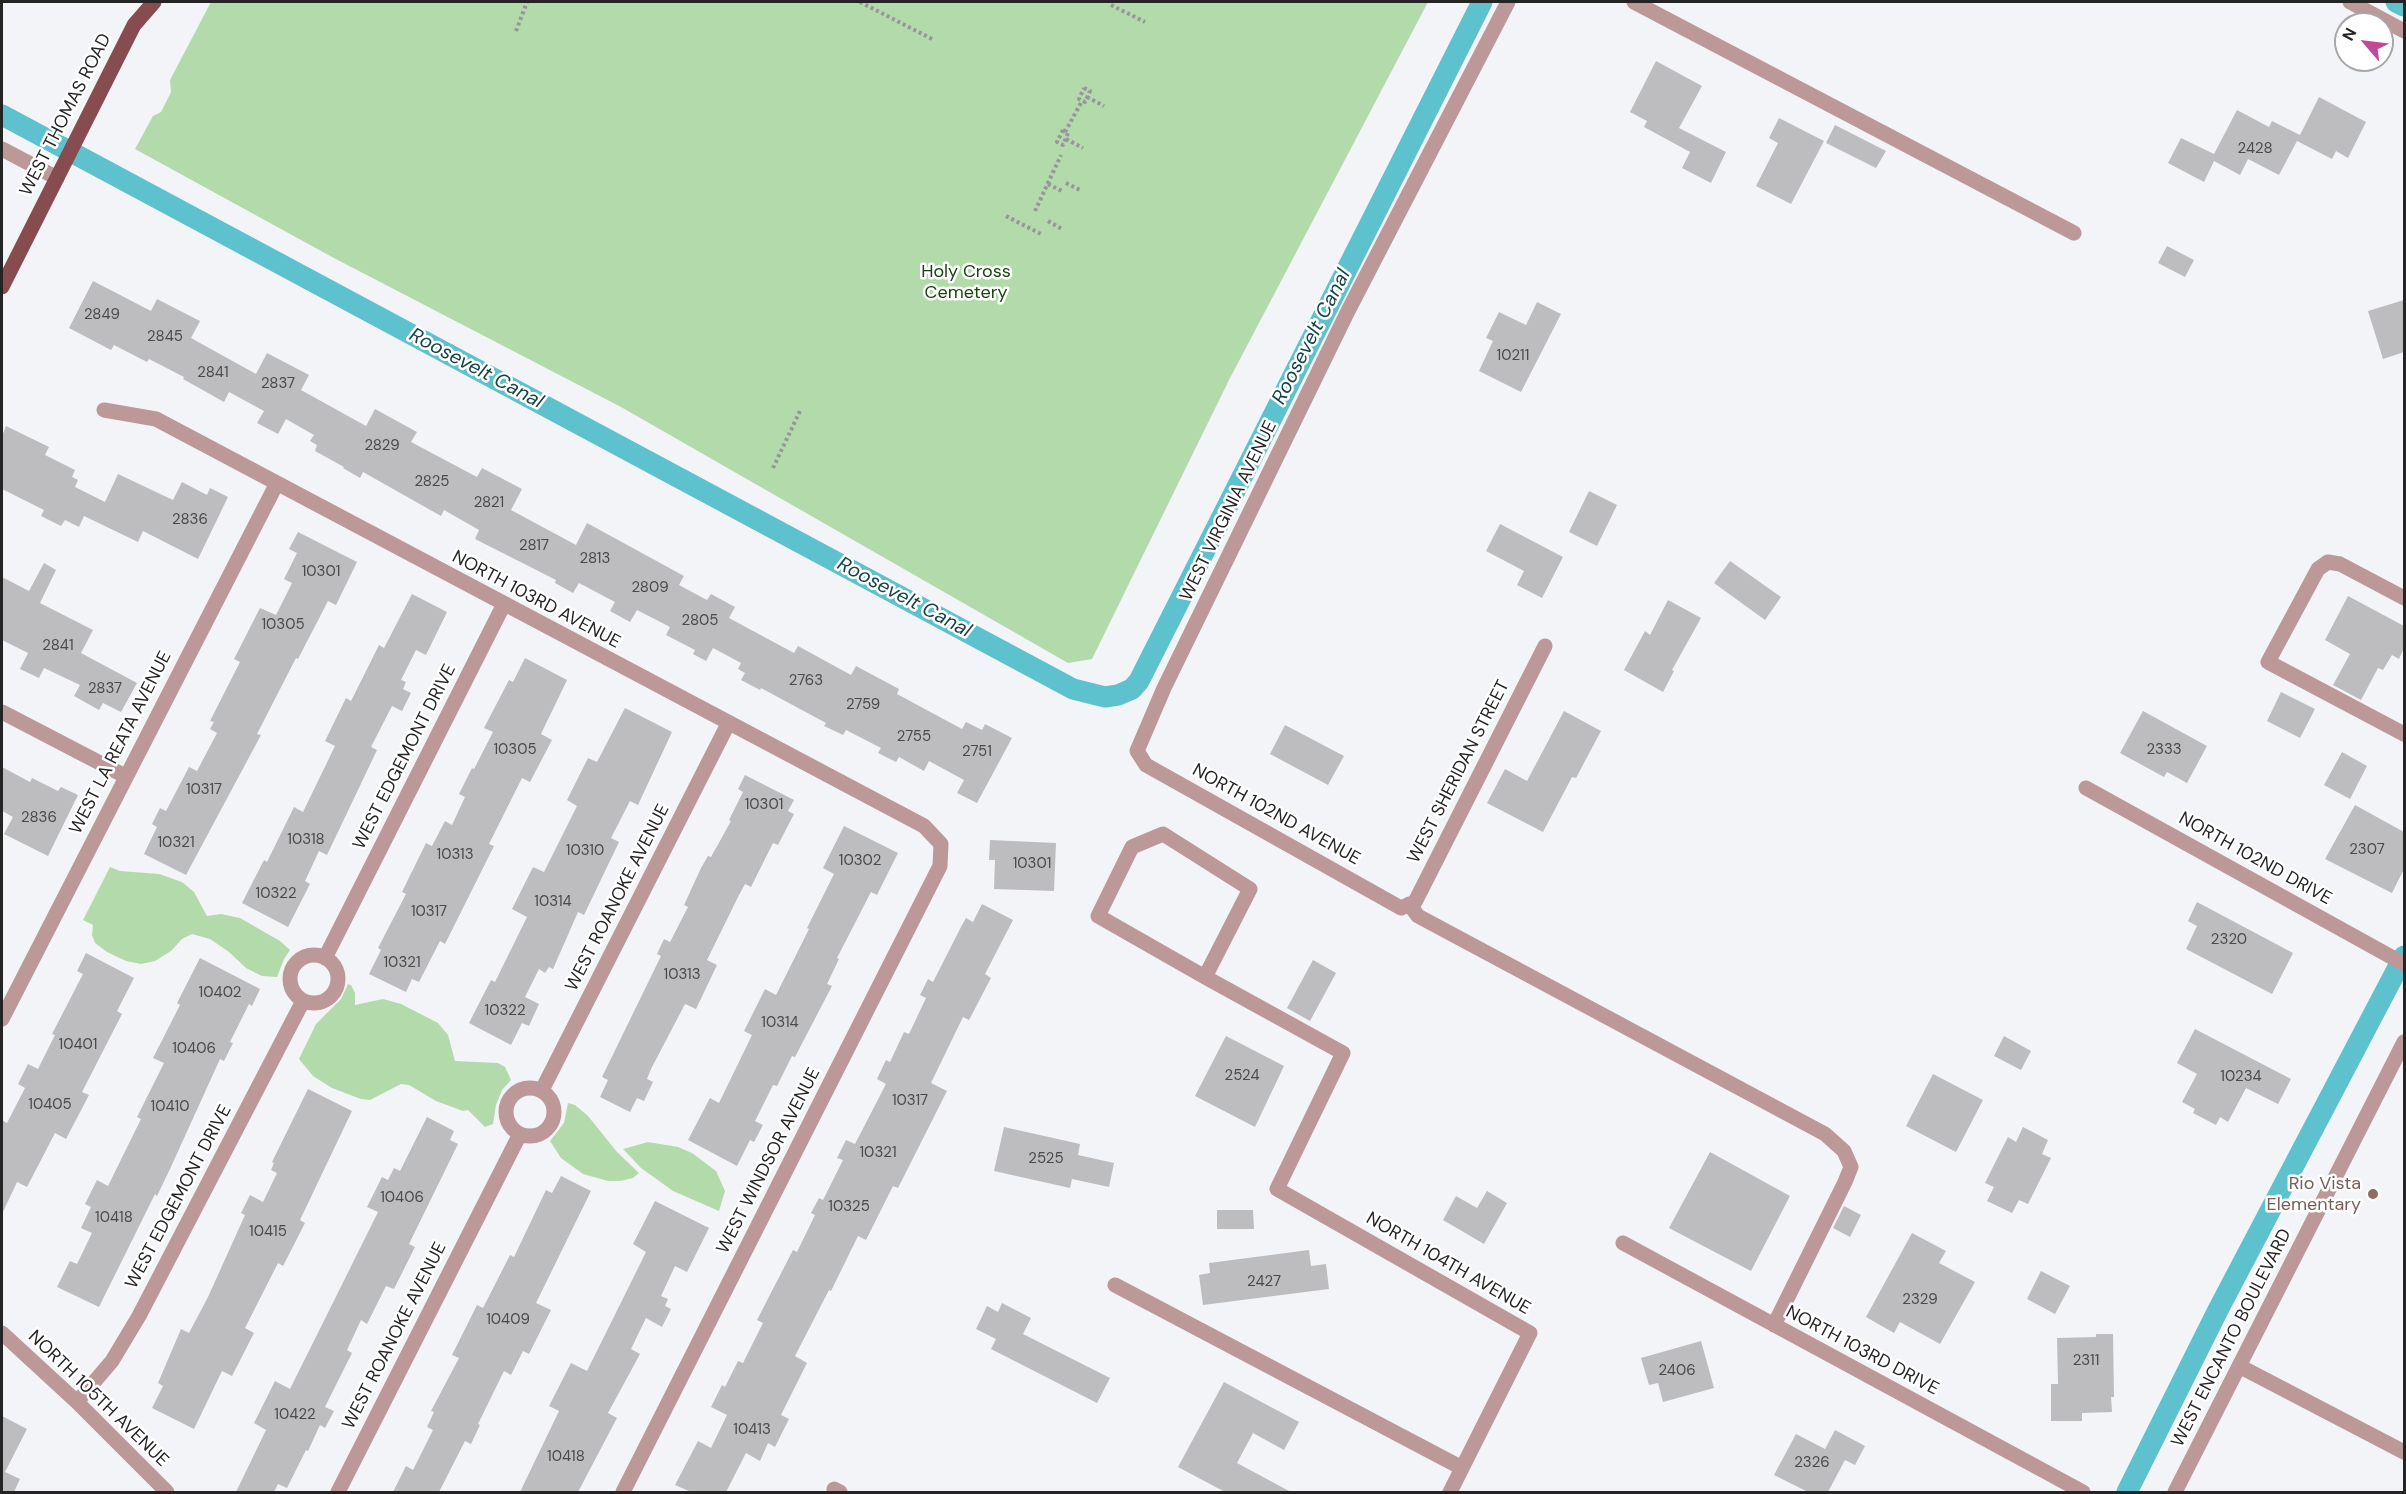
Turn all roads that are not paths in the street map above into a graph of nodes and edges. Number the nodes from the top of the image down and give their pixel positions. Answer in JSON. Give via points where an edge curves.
{"nodes":[{"id":1,"x":139,"y":2,"type":"edge"},
{"id":2,"x":154,"y":2,"type":"edge"},
{"id":3,"x":1508,"y":2,"type":"edge"},
{"id":4,"x":1634,"y":2,"type":"edge"},
{"id":5,"x":2350,"y":2,"type":"edge"},
{"id":6,"x":134,"y":25,"type":"junction"},
{"id":7,"x":2404,"y":31,"type":"edge"},
{"id":8,"x":2,"y":149,"type":"edge"},
{"id":9,"x":57,"y":178,"type":"junction"},
{"id":10,"x":2074,"y":233,"type":"dead end"},
{"id":11,"x":2,"y":287,"type":"edge"},
{"id":12,"x":104,"y":410,"type":"dead end"},
{"id":13,"x":276,"y":485,"type":"junction"},
{"id":14,"x":2404,"y":598,"type":"edge"},
{"id":15,"x":503,"y":606,"type":"junction"},
{"id":16,"x":1545,"y":646,"type":"dead end"},
{"id":17,"x":2,"y":712,"type":"edge"},
{"id":18,"x":728,"y":724,"type":"junction"},
{"id":19,"x":2404,"y":734,"type":"edge"},
{"id":20,"x":1137,"y":751,"type":"joint"},
{"id":21,"x":125,"y":776,"type":"junction"},
{"id":22,"x":2086,"y":788,"type":"dead end"},
{"id":23,"x":941,"y":844,"type":"joint"},
{"id":24,"x":1405,"y":906,"type":"junction"},
{"id":25,"x":326,"y":958,"type":"junction"},
{"id":26,"x":2401,"y":962,"type":"edge"},
{"id":27,"x":1205,"y":977,"type":"junction"},
{"id":28,"x":303,"y":1001,"type":"junction"},
{"id":29,"x":2,"y":1019,"type":"edge"},
{"id":30,"x":2404,"y":1041,"type":"edge"},
{"id":31,"x":542,"y":1090,"type":"junction"},
{"id":32,"x":520,"y":1134,"type":"junction"},
{"id":33,"x":1623,"y":1243,"type":"dead end"},
{"id":34,"x":1114,"y":1285,"type":"dead end"},
{"id":35,"x":1774,"y":1325,"type":"junction"},
{"id":36,"x":2,"y":1333,"type":"edge"},
{"id":37,"x":2239,"y":1366,"type":"junction"},
{"id":38,"x":77,"y":1402,"type":"junction"},
{"id":39,"x":2404,"y":1452,"type":"edge"},
{"id":40,"x":1462,"y":1468,"type":"junction"},
{"id":41,"x":167,"y":1492,"type":"edge"},
{"id":42,"x":338,"y":1492,"type":"edge"},
{"id":43,"x":623,"y":1492,"type":"edge"},
{"id":44,"x":1450,"y":1492,"type":"edge"},
{"id":45,"x":2083,"y":1492,"type":"edge"},
{"id":46,"x":2175,"y":1492,"type":"edge"}],
"edges":[{"from":1,"to":6,"type":"main road","name":"WEST THOMAS ROAD"},
{"from":2,"to":6,"type":"main road","name":"WEST THOMAS ROAD"},
{"from":3,"to":20,"type":"street","name":"WEST VIRGINIA AVENUE","via":[[1348,311]]},
{"from":4,"to":10,"type":"street"},
{"from":5,"to":7,"type":"street"},
{"from":6,"to":9,"type":"main road","name":"WEST THOMAS ROAD"},
{"from":8,"to":9,"type":"street"},
{"from":9,"to":11,"type":"main road","name":"WEST THOMAS ROAD"},
{"from":12,"to":13,"type":"street","name":"NORTH 103RD AVENUE","via":[[156,419]]},
{"from":13,"to":15,"type":"street","name":"NORTH 103RD AVENUE"},
{"from":13,"to":21,"type":"street","name":"WEST LA REATA AVENUE"},
{"from":14,"to":19,"type":"street","via":[[2340,564],[2328,562],[2318,569],[2268,662]]},
{"from":15,"to":18,"type":"street","name":"NORTH 103RD AVENUE"},
{"from":15,"to":25,"type":"street","name":"WEST EDGEMONT DRIVE"},
{"from":16,"to":24,"type":"street","name":"WEST SHERIDAN STREET","via":[[1415,902]]},
{"from":17,"to":21,"type":"street"},
{"from":18,"to":23,"type":"street","name":"NORTH 103RD AVENUE","via":[[924,826]]},
{"from":18,"to":31,"type":"street","name":"WEST ROANOKE AVENUE"},
{"from":20,"to":24,"type":"street","name":"NORTH 102ND AVENUE","via":[[1146,765]]},
{"from":21,"to":29,"type":"street","name":"WEST LA REATA AVENUE"},
{"from":22,"to":26,"type":"street","name":"NORTH 102ND DRIVE"},
{"from":23,"to":43,"type":"street","name":"WEST WINDSOR AVENUE","via":[[940,866]]},
{"from":24,"to":35,"type":"street","name":"NORTH 102ND AVENUE","via":[[1825,1134],[1844,1151],[1851,1167],[1845,1182]]},
{"from":25,"to":28,"type":"street","via":[[338,975],[336,990],[324,1001]]},
{"from":25,"to":28,"type":"street","via":[[308,955],[294,965],[289,981],[295,996]]},
{"from":27,"to":27,"type":"street","via":[[1098,916],[1132,847],[1163,834],[1250,889]]},
{"from":27,"to":40,"type":"street","name":"NORTH 104TH AVENUE","via":[[1343,1053],[1277,1189],[1530,1333]]},
{"from":28,"to":38,"type":"street","name":"WEST EDGEMONT DRIVE","via":[[138,1316],[112,1361]]},
{"from":30,"to":37,"type":"street","name":"WEST ENCANTO BOULEVARD"},
{"from":31,"to":32,"type":"street","via":[[553,1102],[554,1119],[536,1136]]},
{"from":31,"to":32,"type":"street","via":[[520,1089],[509,1101],[506,1116]]},
{"from":32,"to":42,"type":"street","name":"WEST ROANOKE AVENUE"},
{"from":33,"to":35,"type":"street","name":"NORTH 103RD DRIVE"},
{"from":34,"to":40,"type":"street"},
{"from":35,"to":45,"type":"street","name":"NORTH 103RD DRIVE"},
{"from":36,"to":38,"type":"street","name":"NORTH 105TH AVENUE"},
{"from":37,"to":39,"type":"street"},
{"from":37,"to":46,"type":"street","name":"WEST ENCANTO BOULEVARD"},
{"from":38,"to":41,"type":"street","name":"NORTH 105TH AVENUE"},
{"from":40,"to":44,"type":"street","name":"NORTH 104TH AVENUE"}]}
